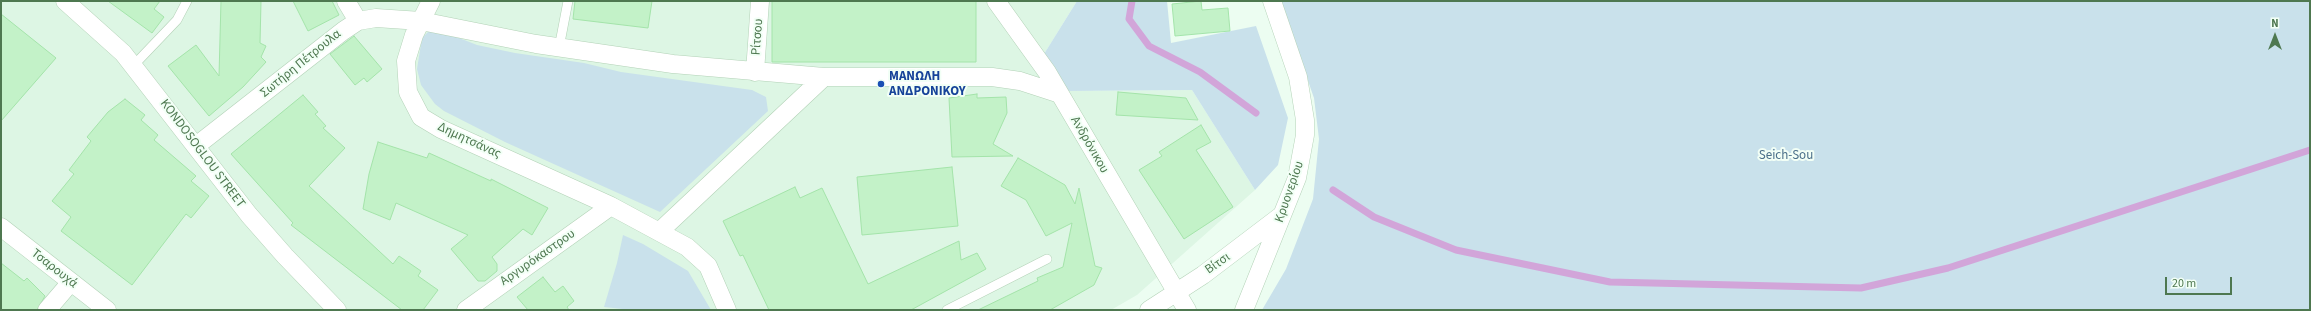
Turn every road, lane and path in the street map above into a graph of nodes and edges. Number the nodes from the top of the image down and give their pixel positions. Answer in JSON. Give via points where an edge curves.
{"nodes":[{"id":1,"x":64,"y":1,"type":"edge"},
{"id":2,"x":187,"y":1,"type":"edge"},
{"id":3,"x":346,"y":1,"type":"edge"},
{"id":4,"x":431,"y":1,"type":"edge"},
{"id":5,"x":568,"y":1,"type":"edge"},
{"id":6,"x":760,"y":1,"type":"edge"},
{"id":7,"x":996,"y":1,"type":"edge"},
{"id":8,"x":1272,"y":1,"type":"edge"},
{"id":9,"x":421,"y":20,"type":"junction"},
{"id":10,"x":358,"y":21,"type":"junction"},
{"id":11,"x":559,"y":48,"type":"junction"},
{"id":12,"x":134,"y":65,"type":"junction"},
{"id":13,"x":755,"y":72,"type":"junction"},
{"id":14,"x":824,"y":77,"type":"junction"},
{"id":15,"x":1060,"y":94,"type":"junction"},
{"id":16,"x":196,"y":146,"type":"junction"},
{"id":17,"x":611,"y":206,"type":"junction"},
{"id":18,"x":1284,"y":214,"type":"junction"},
{"id":19,"x":1,"y":227,"type":"edge"},
{"id":20,"x":660,"y":232,"type":"junction"},
{"id":21,"x":1047,"y":259,"type":"dead end"},
{"id":22,"x":71,"y":282,"type":"junction"},
{"id":23,"x":1176,"y":293,"type":"junction"},
{"id":24,"x":48,"y":310,"type":"edge"},
{"id":25,"x":107,"y":310,"type":"edge"},
{"id":26,"x":337,"y":310,"type":"edge"},
{"id":27,"x":466,"y":310,"type":"edge"},
{"id":28,"x":727,"y":310,"type":"edge"},
{"id":29,"x":947,"y":310,"type":"edge"},
{"id":30,"x":1149,"y":310,"type":"edge"},
{"id":31,"x":1187,"y":310,"type":"edge"},
{"id":32,"x":1244,"y":310,"type":"edge"}],
"edges":[{"from":1,"to":12,"type":"street","name":"KONDOSOGLOU STREET","via":[[96,27]]},
{"from":2,"to":12,"type":"lane","via":[[177,20]]},
{"from":3,"to":10,"type":"street"},
{"from":4,"to":9,"type":"street","name":"Δημητσάνας"},
{"from":5,"to":11,"type":"lane"},
{"from":6,"to":13,"type":"street","name":"Ρίτσου"},
{"from":7,"to":15,"type":"street","name":"Ανδρόνικου","via":[[1029,45]]},
{"from":8,"to":18,"type":"street","name":"Κρυονερίου","via":[[1294,62],[1305,120],[1302,162]]},
{"from":9,"to":10,"type":"street","name":"Σωτήρη Πέτρουλα","via":[[386,18]]},
{"from":9,"to":11,"type":"street","name":"Σωτήρη Πέτρουλα"},
{"from":9,"to":17,"type":"street","name":"Δημητσάνας","via":[[407,55],[406,78],[410,98],[421,117],[441,129]]},
{"from":10,"to":16,"type":"street","name":"Σωτήρη Πέτρουλα"},
{"from":11,"to":13,"type":"street","name":"Σωτήρη Πέτρουλα"},
{"from":12,"to":16,"type":"street","name":"KONDOSOGLOU STREET"},
{"from":13,"to":14,"type":"street","name":"Σωτήρη Πέτρουλα"},
{"from":14,"to":15,"type":"street","name":"Σωτήρη Πέτρουλα","via":[[992,77],[1026,83]]},
{"from":14,"to":20,"type":"street"},
{"from":15,"to":23,"type":"street","name":"Ανδρόνικου"},
{"from":16,"to":26,"type":"street","name":"KONDOSOGLOU STREET","via":[[284,256]]},
{"from":17,"to":20,"type":"street","name":"Δημητσάνας"},
{"from":17,"to":27,"type":"street","name":"Αργυρόκαστρου"},
{"from":18,"to":23,"type":"street","name":"Βίτσι"},
{"from":18,"to":32,"type":"street","name":"Κρυονερίου"},
{"from":19,"to":22,"type":"street","name":"Τσαρουχά"},
{"from":20,"to":28,"type":"street","name":"Δημητσάνας","via":[[687,247],[703,260],[715,279]]},
{"from":21,"to":29,"type":"lane"},
{"from":22,"to":24,"type":"street"},
{"from":22,"to":25,"type":"street","name":"Τσαρουχά"},
{"from":23,"to":30,"type":"street","name":"Βίτσι"},
{"from":23,"to":31,"type":"street","name":"Ανδρόνικου"}]}
